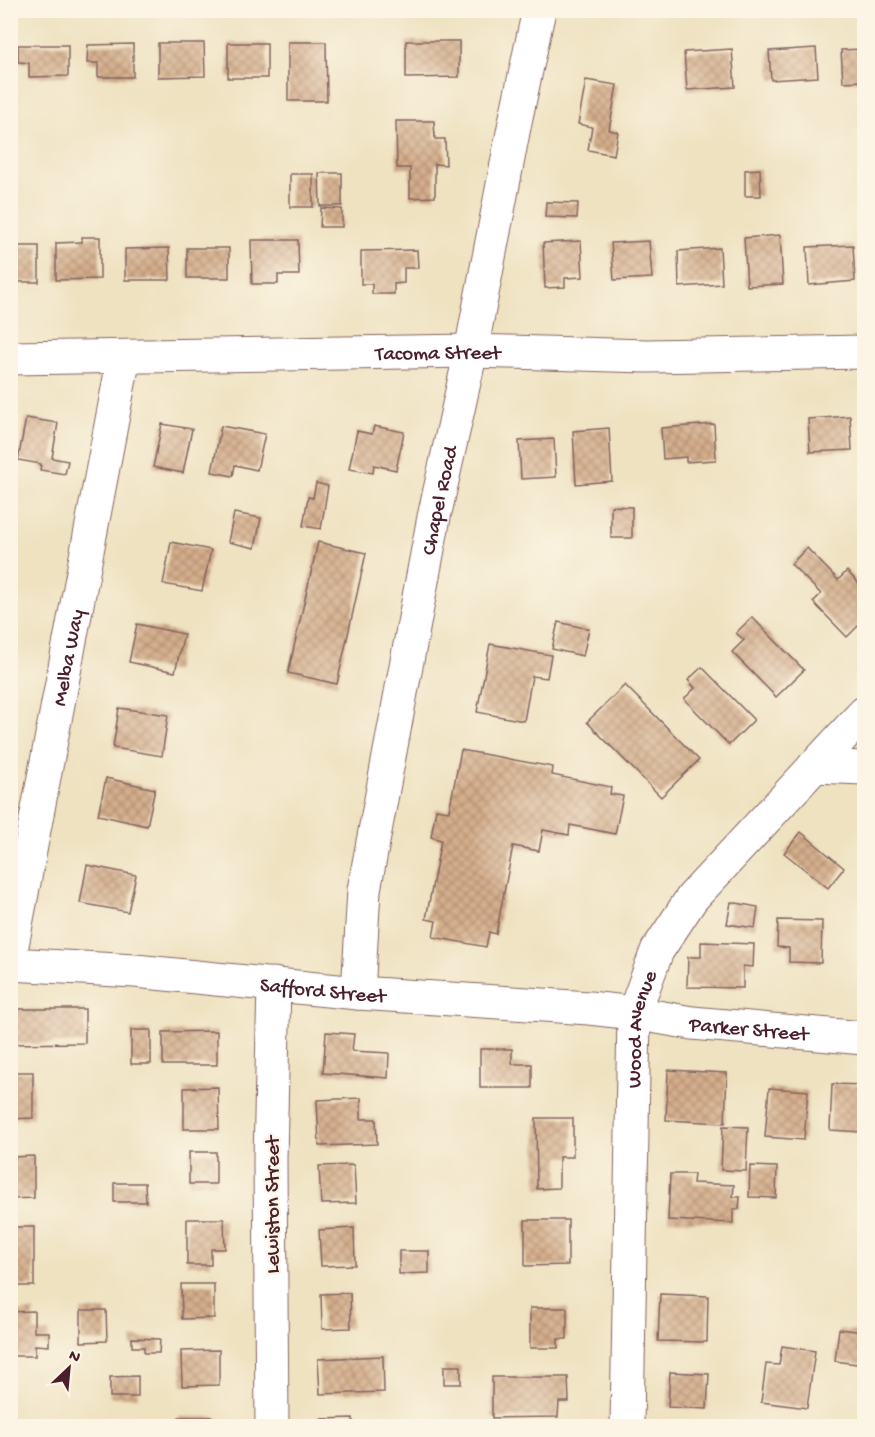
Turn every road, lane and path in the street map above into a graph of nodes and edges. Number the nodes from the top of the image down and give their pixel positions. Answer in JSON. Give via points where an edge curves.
{"nodes":[{"id":1,"x":539,"y":10,"type":"edge"},
{"id":2,"x":471,"y":351,"type":"junction"},
{"id":3,"x":864,"y":352,"type":"edge"},
{"id":4,"x":124,"y":357,"type":"junction"},
{"id":5,"x":10,"y":358,"type":"edge"},
{"id":6,"x":864,"y":713,"type":"edge"},
{"id":7,"x":814,"y":766,"type":"junction"},
{"id":8,"x":864,"y":768,"type":"edge"},
{"id":9,"x":10,"y":957,"type":"edge"},
{"id":10,"x":10,"y":964,"type":"edge"},
{"id":11,"x":274,"y":984,"type":"junction"},
{"id":12,"x":358,"y":993,"type":"junction"},
{"id":13,"x":634,"y":1013,"type":"junction"},
{"id":14,"x":864,"y":1038,"type":"edge"},
{"id":15,"x":272,"y":1426,"type":"edge"},
{"id":16,"x":627,"y":1426,"type":"edge"}],
"edges":[{"from":1,"to":2,"type":"street","name":"Chapel Road"},
{"from":2,"to":3,"type":"street","name":"Tacoma Street","via":[[647,356]]},
{"from":2,"to":4,"type":"street","name":"Tacoma Street"},
{"from":2,"to":12,"type":"street","name":"Chapel Road","via":[[434,517],[364,890]]},
{"from":4,"to":5,"type":"street","name":"Tacoma Street"},
{"from":4,"to":9,"type":"street","name":"Melba Way"},
{"from":6,"to":7,"type":"street","name":"Wood Avenue"},
{"from":7,"to":8,"type":"street"},
{"from":7,"to":13,"type":"street","name":"Wood Avenue","via":[[692,898],[657,951]]},
{"from":10,"to":11,"type":"street","name":"Safford Street"},
{"from":11,"to":12,"type":"street","name":"Safford Street"},
{"from":11,"to":15,"type":"street","name":"Lewiston Street","via":[[270,1160]]},
{"from":12,"to":13,"type":"street","name":"Safford Street"},
{"from":13,"to":14,"type":"street","name":"Parker Street","via":[[693,1023]]},
{"from":13,"to":16,"type":"street","name":"Wood Avenue"}]}
